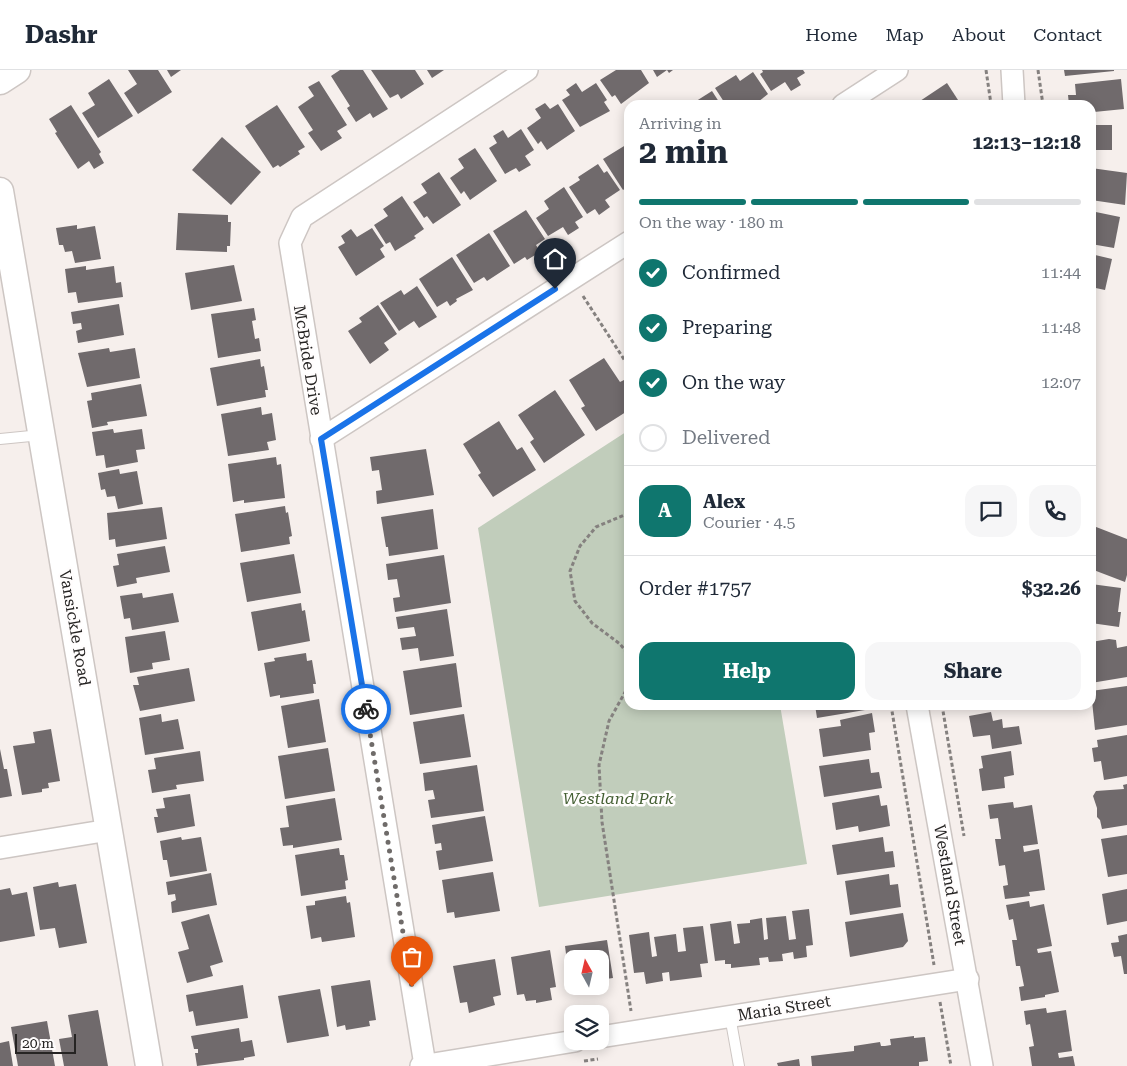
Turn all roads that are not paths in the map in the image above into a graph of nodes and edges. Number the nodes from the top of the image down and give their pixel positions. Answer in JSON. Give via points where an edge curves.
{"nodes":[{"id":1,"x":17,"y":70,"type":"edge"},
{"id":2,"x":527,"y":70,"type":"edge"},
{"id":3,"x":897,"y":70,"type":"edge"},
{"id":4,"x":1012,"y":70,"type":"edge"},
{"id":5,"x":0,"y":80,"type":"edge"},
{"id":6,"x":851,"y":100,"type":"edge"},
{"id":7,"x":1014,"y":100,"type":"edge"},
{"id":8,"x":0,"y":191,"type":"edge"},
{"id":9,"x":624,"y":245,"type":"edge"},
{"id":10,"x":42,"y":435,"type":"junction"},
{"id":11,"x":0,"y":439,"type":"edge"},
{"id":12,"x":321,"y":439,"type":"junction"},
{"id":13,"x":918,"y":710,"type":"edge"},
{"id":14,"x":109,"y":830,"type":"junction"},
{"id":15,"x":0,"y":848,"type":"edge"},
{"id":16,"x":968,"y":979,"type":"junction"},
{"id":17,"x":730,"y":1016,"type":"junction"},
{"id":18,"x":609,"y":1036,"type":"edge"},
{"id":19,"x":564,"y":1043,"type":"edge"},
{"id":20,"x":149,"y":1066,"type":"edge"},
{"id":21,"x":423,"y":1066,"type":"edge"},
{"id":22,"x":739,"y":1066,"type":"edge"},
{"id":23,"x":982,"y":1066,"type":"edge"}],
"edges":[{"from":1,"to":5,"type":"street"},
{"from":2,"to":12,"type":"street","name":"McBride Drive","via":[[302,217],[290,243]]},
{"from":3,"to":6,"type":"street"},
{"from":4,"to":7,"type":"street"},
{"from":8,"to":10,"type":"street","name":"Vansickle Road"},
{"from":9,"to":12,"type":"street"},
{"from":10,"to":11,"type":"lane"},
{"from":10,"to":14,"type":"street","name":"Vansickle Road"},
{"from":12,"to":21,"type":"street","name":"McBride Drive"},
{"from":13,"to":16,"type":"street","name":"Westland Street"},
{"from":14,"to":15,"type":"street"},
{"from":14,"to":20,"type":"street","name":"Vansickle Road"},
{"from":16,"to":17,"type":"street","name":"Maria Street"},
{"from":16,"to":23,"type":"street","name":"Westland Street"},
{"from":17,"to":18,"type":"street","name":"Maria Street"},
{"from":17,"to":22,"type":"lane"},
{"from":19,"to":21,"type":"street"}]}
